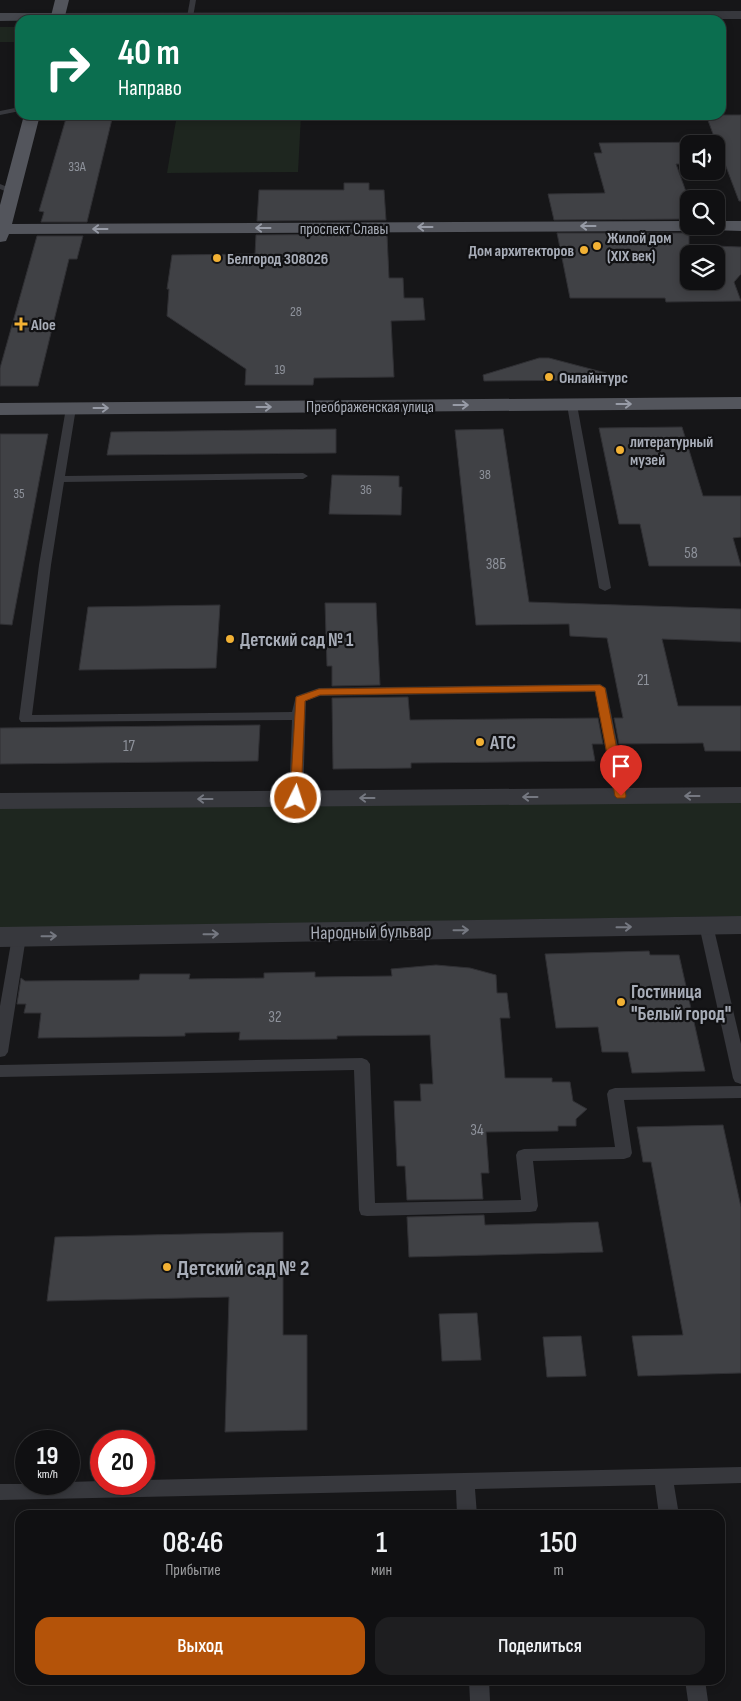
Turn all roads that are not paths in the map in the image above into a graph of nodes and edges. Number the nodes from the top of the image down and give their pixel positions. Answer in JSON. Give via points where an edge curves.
{"nodes":[{"id":1,"x":62,"y":0,"type":"edge"},
{"id":2,"x":193,"y":0,"type":"edge"},
{"id":3,"x":58,"y":15,"type":"edge"},
{"id":4,"x":190,"y":15,"type":"edge"},
{"id":5,"x":726,"y":15,"type":"edge"},
{"id":6,"x":741,"y":15,"type":"edge"},
{"id":7,"x":0,"y":17,"type":"edge"},
{"id":8,"x":15,"y":17,"type":"edge"},
{"id":9,"x":15,"y":110,"type":"edge"},
{"id":10,"x":0,"y":113,"type":"edge"},
{"id":11,"x":30,"y":120,"type":"edge"},
{"id":12,"x":6,"y":189,"type":"edge"},
{"id":13,"x":680,"y":226,"type":"edge"},
{"id":14,"x":725,"y":226,"type":"edge"},
{"id":15,"x":741,"y":226,"type":"edge"},
{"id":16,"x":1,"y":232,"type":"edge"},
{"id":17,"x":741,"y":403,"type":"edge"},
{"id":18,"x":572,"y":405,"type":"junction"},
{"id":19,"x":71,"y":408,"type":"junction"},
{"id":20,"x":0,"y":409,"type":"edge"},
{"id":21,"x":303,"y":476,"type":"dead end"},
{"id":22,"x":59,"y":479,"type":"junction"},
{"id":23,"x":605,"y":588,"type":"dead end"},
{"id":24,"x":298,"y":716,"type":"junction"},
{"id":25,"x":741,"y":795,"type":"edge"},
{"id":26,"x":621,"y":796,"type":"junction"},
{"id":27,"x":296,"y":798,"type":"junction"},
{"id":28,"x":0,"y":801,"type":"edge"},
{"id":29,"x":741,"y":925,"type":"edge"},
{"id":30,"x":706,"y":926,"type":"junction"},
{"id":31,"x":9,"y":937,"type":"edge"},
{"id":32,"x":0,"y":1052,"type":"edge"},
{"id":33,"x":0,"y":1071,"type":"edge"},
{"id":34,"x":741,"y":1078,"type":"edge"},
{"id":35,"x":741,"y":1092,"type":"edge"},
{"id":36,"x":741,"y":1475,"type":"edge"},
{"id":37,"x":663,"y":1476,"type":"junction"},
{"id":38,"x":465,"y":1482,"type":"junction"},
{"id":39,"x":0,"y":1492,"type":"edge"},
{"id":40,"x":467,"y":1510,"type":"edge"},
{"id":41,"x":668,"y":1510,"type":"edge"},
{"id":42,"x":479,"y":1685,"type":"edge"},
{"id":43,"x":696,"y":1685,"type":"edge"},
{"id":44,"x":480,"y":1701,"type":"edge"},
{"id":45,"x":698,"y":1701,"type":"edge"}],
"edges":[{"from":1,"to":3,"type":"main road"},
{"from":2,"to":4,"type":"lane"},
{"from":5,"to":6,"type":"street"},
{"from":7,"to":8,"type":"main road"},
{"from":9,"to":10,"type":"lane"},
{"from":11,"to":12,"type":"main road"},
{"from":12,"to":16,"type":"main road"},
{"from":13,"to":16,"type":"main road","name":"проспект Славы","one_way":true},
{"from":14,"to":15,"type":"main road"},
{"from":18,"to":17,"type":"main road","name":"Преображенская улица","one_way":true},
{"from":19,"to":18,"type":"main road","name":"Преображенская улица","one_way":true},
{"from":18,"to":23,"type":"lane"},
{"from":19,"to":20,"type":"main road","name":"Преображенская улица"},
{"from":19,"to":22,"type":"lane"},
{"from":21,"to":22,"type":"lane"},
{"from":22,"to":24,"type":"lane","via":[[25,719]]},
{"from":24,"to":26,"type":"lane","via":[[300,699],[319,692],[600,688]]},
{"from":24,"to":27,"type":"lane"},
{"from":25,"to":26,"type":"street","one_way":true},
{"from":26,"to":27,"type":"street","one_way":true},
{"from":27,"to":28,"type":"street","one_way":true},
{"from":29,"to":30,"type":"street","name":"Народный бульвар"},
{"from":31,"to":30,"type":"street","name":"Народный бульвар","one_way":true},
{"from":30,"to":34,"type":"lane"},
{"from":31,"to":32,"type":"lane"},
{"from":33,"to":35,"type":"lane","via":[[362,1064],[367,1210],[530,1206],[524,1155],[624,1153],[614,1094]]},
{"from":36,"to":37,"type":"lane"},
{"from":37,"to":38,"type":"lane"},
{"from":37,"to":41,"type":"lane"},
{"from":38,"to":39,"type":"lane"},
{"from":38,"to":40,"type":"lane"},
{"from":42,"to":44,"type":"lane"},
{"from":43,"to":45,"type":"lane"}]}
